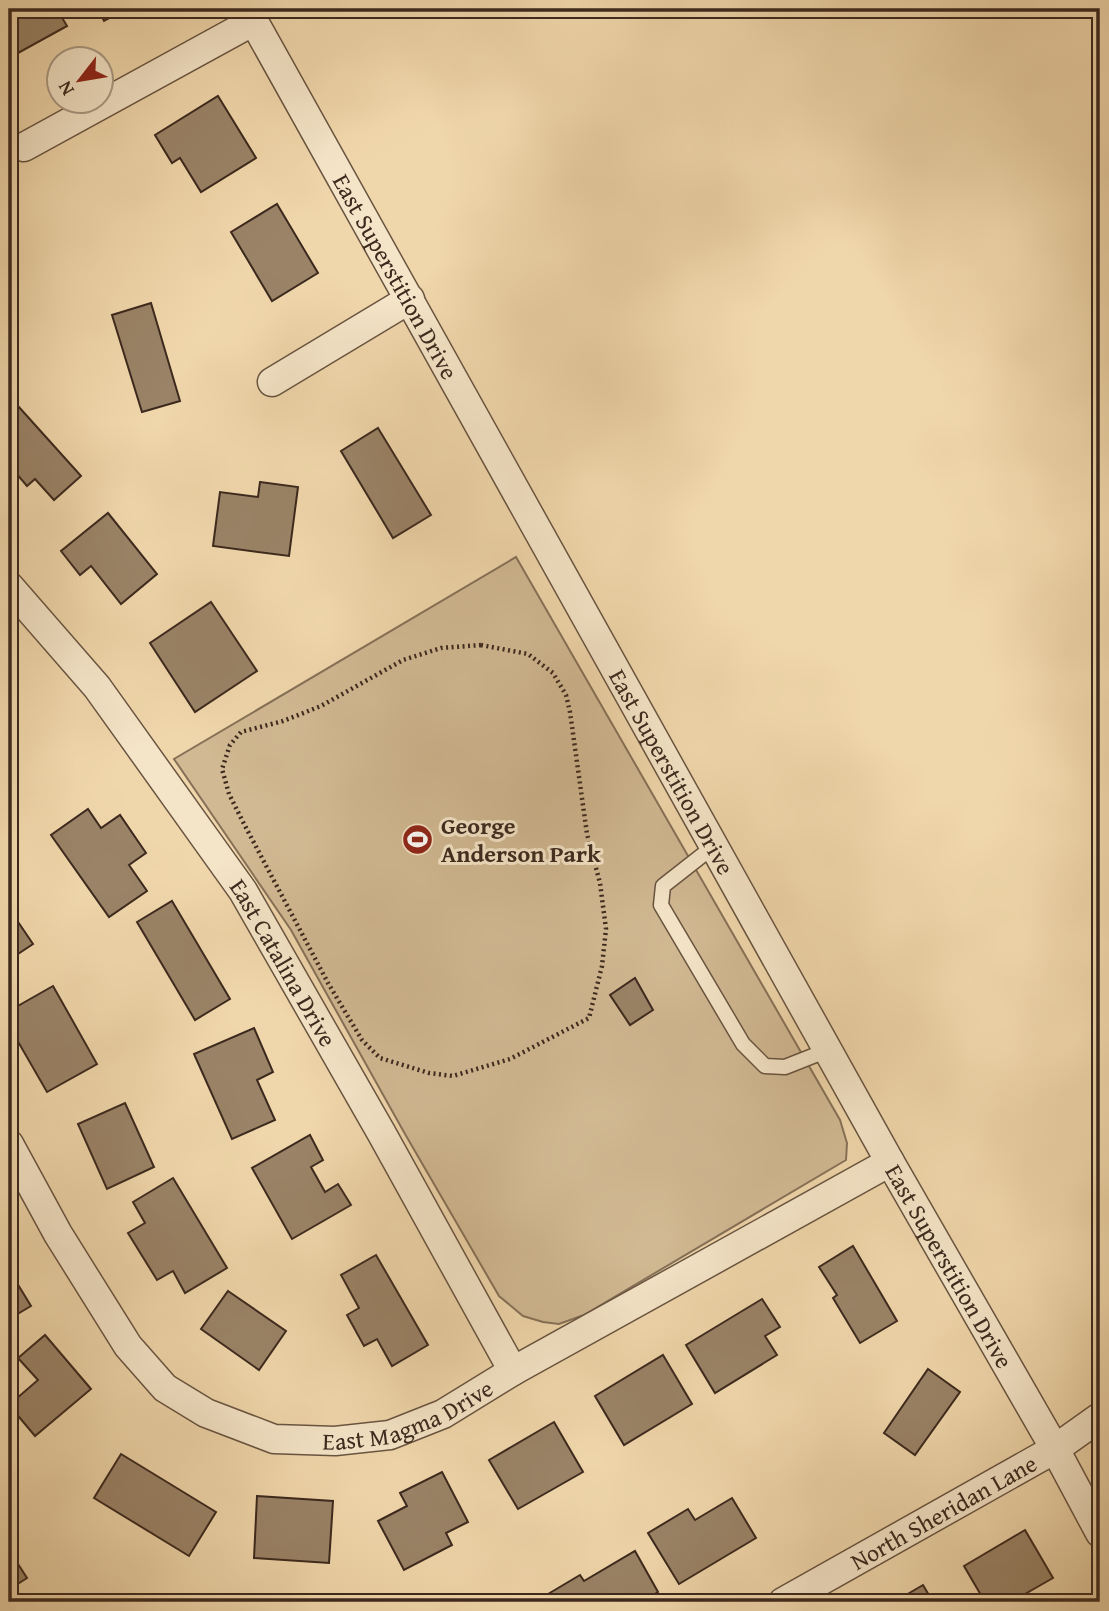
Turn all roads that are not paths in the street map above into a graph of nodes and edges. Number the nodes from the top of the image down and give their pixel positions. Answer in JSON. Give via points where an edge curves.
{"nodes":[{"id":1,"x":250,"y":15,"type":"edge"},
{"id":2,"x":24,"y":147,"type":"dead end"},
{"id":3,"x":410,"y":299,"type":"junction"},
{"id":4,"x":272,"y":382,"type":"dead end"},
{"id":5,"x":9,"y":586,"type":"edge"},
{"id":6,"x":714,"y":846,"type":"junction"},
{"id":7,"x":828,"y":1050,"type":"junction"},
{"id":8,"x":9,"y":1144,"type":"edge"},
{"id":9,"x":890,"y":1161,"type":"junction"},
{"id":10,"x":513,"y":1371,"type":"junction"},
{"id":11,"x":1100,"y":1417,"type":"edge"},
{"id":12,"x":1055,"y":1449,"type":"junction"},
{"id":13,"x":1100,"y":1533,"type":"edge"},
{"id":14,"x":783,"y":1602,"type":"edge"}],
"edges":[{"from":1,"to":2,"type":"street"},
{"from":1,"to":3,"type":"street","name":"East Superstition Drive"},
{"from":3,"to":4,"type":"street"},
{"from":3,"to":6,"type":"street","name":"East Superstition Drive"},
{"from":5,"to":10,"type":"street","name":"East Catalina Drive","via":[[97,687],[243,891]]},
{"from":6,"to":7,"type":"street","name":"East Superstition Drive"},
{"from":6,"to":7,"type":"lane","via":[[663,886],[661,905],[743,1044],[765,1066],[785,1067]]},
{"from":7,"to":9,"type":"street","name":"East Superstition Drive"},
{"from":8,"to":10,"type":"street","name":"East Magma Drive","via":[[128,1346],[165,1388],[206,1413],[274,1439],[335,1441],[390,1436],[443,1414]]},
{"from":9,"to":10,"type":"street","name":"East Magma Drive"},
{"from":9,"to":12,"type":"street","name":"East Superstition Drive"},
{"from":11,"to":12,"type":"street","name":"North Sheridan Lane"},
{"from":12,"to":13,"type":"street","name":"East Superstition Drive"},
{"from":12,"to":14,"type":"street","name":"North Sheridan Lane"}]}
